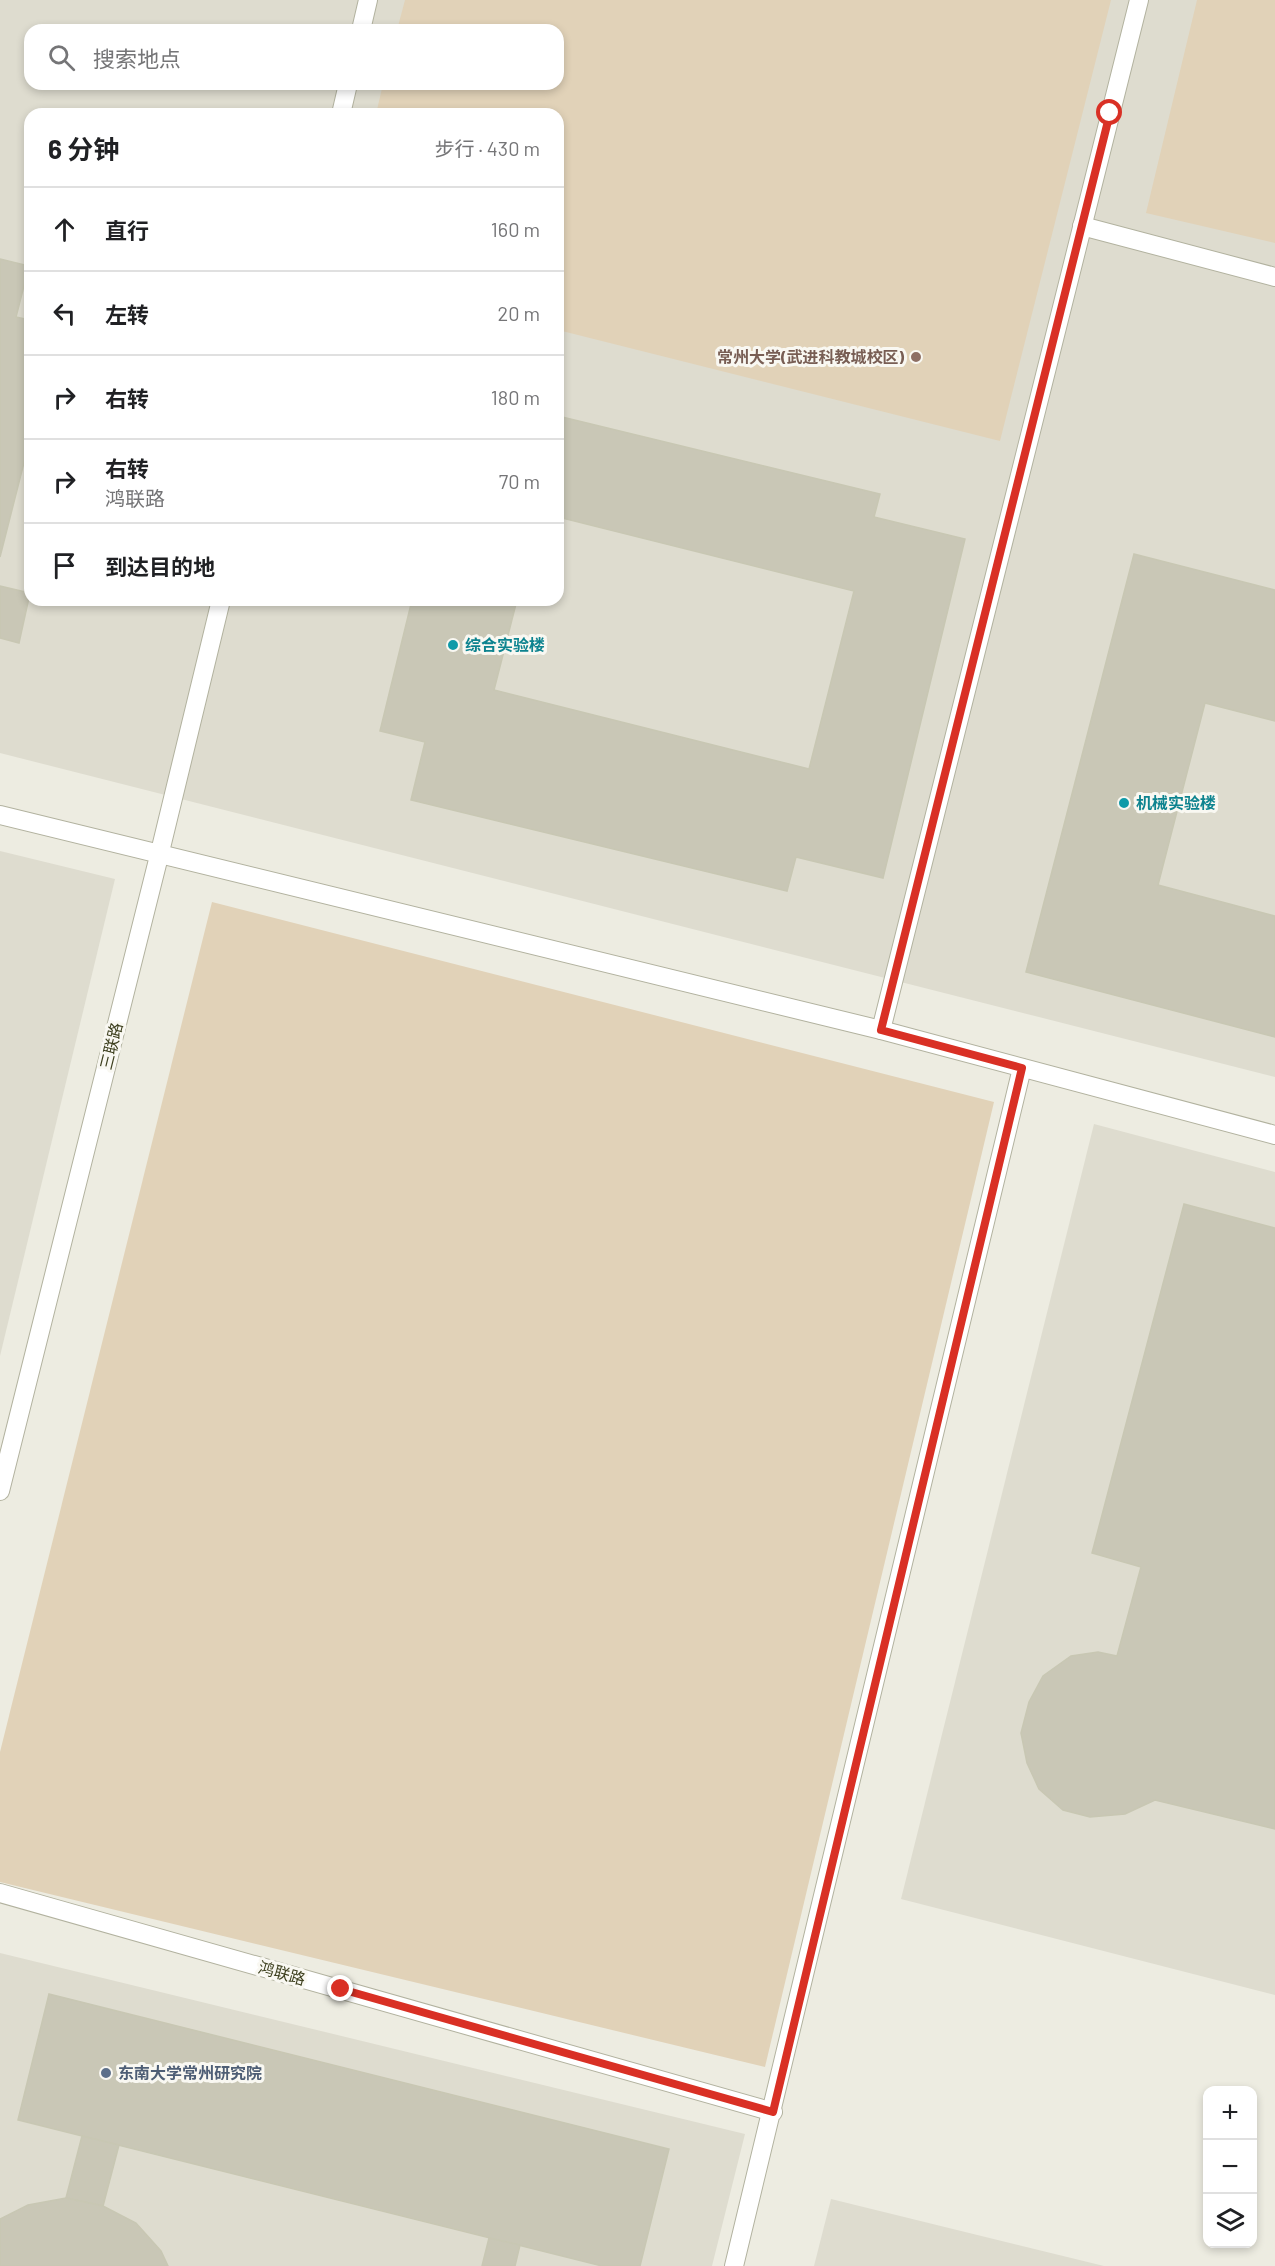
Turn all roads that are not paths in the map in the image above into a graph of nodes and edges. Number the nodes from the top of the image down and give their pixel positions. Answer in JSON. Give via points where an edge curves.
{"nodes":[{"id":1,"x":368,"y":0,"type":"edge"},
{"id":2,"x":1138,"y":0,"type":"edge"},
{"id":3,"x":362,"y":24,"type":"edge"},
{"id":4,"x":346,"y":90,"type":"edge"},
{"id":5,"x":342,"y":108,"type":"edge"},
{"id":6,"x":1082,"y":226,"type":"junction"},
{"id":7,"x":1275,"y":277,"type":"edge"},
{"id":8,"x":220,"y":606,"type":"edge"},
{"id":9,"x":0,"y":815,"type":"edge"},
{"id":10,"x":159,"y":856,"type":"junction"},
{"id":11,"x":881,"y":1030,"type":"junction"},
{"id":12,"x":1022,"y":1068,"type":"junction"},
{"id":13,"x":1275,"y":1136,"type":"edge"},
{"id":14,"x":0,"y":1491,"type":"edge"},
{"id":15,"x":0,"y":1893,"type":"edge"},
{"id":16,"x":773,"y":2112,"type":"junction"},
{"id":17,"x":734,"y":2266,"type":"edge"}],
"edges":[{"from":1,"to":3,"type":"street"},
{"from":2,"to":6,"type":"street"},
{"from":4,"to":5,"type":"street"},
{"from":6,"to":7,"type":"street"},
{"from":6,"to":11,"type":"street"},
{"from":8,"to":10,"type":"street","name":"三联路"},
{"from":9,"to":10,"type":"street"},
{"from":10,"to":11,"type":"street"},
{"from":10,"to":14,"type":"street","name":"三联路"},
{"from":11,"to":12,"type":"street"},
{"from":12,"to":13,"type":"street"},
{"from":12,"to":16,"type":"street"},
{"from":15,"to":16,"type":"street","name":"鸿联路"},
{"from":16,"to":17,"type":"street"}]}
